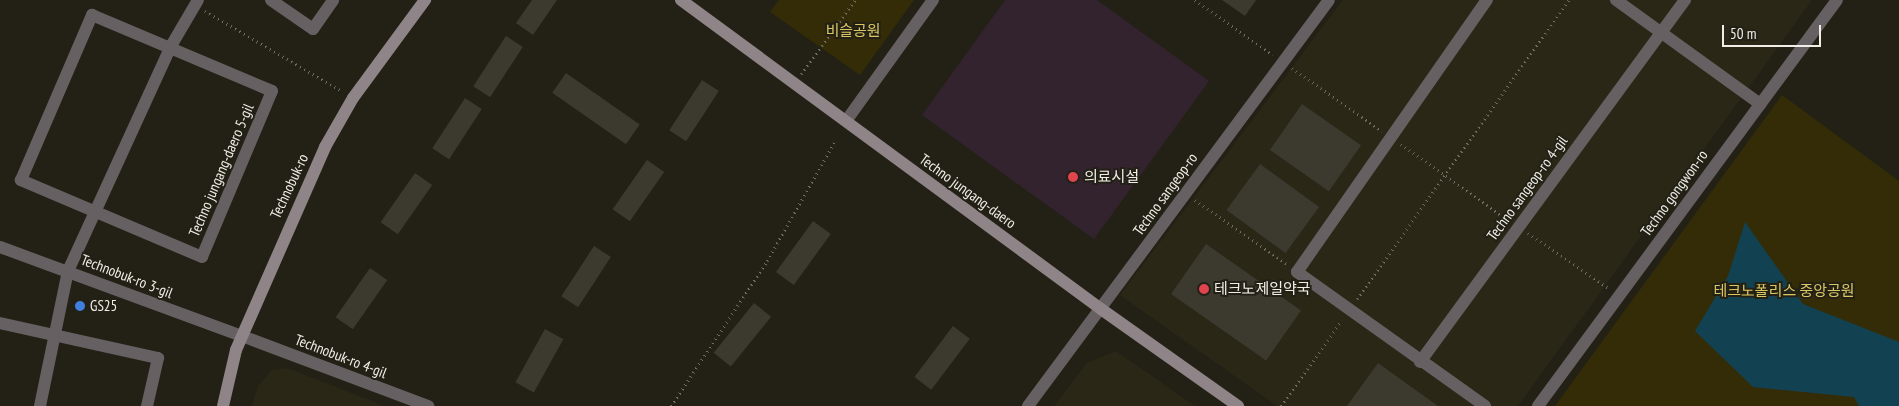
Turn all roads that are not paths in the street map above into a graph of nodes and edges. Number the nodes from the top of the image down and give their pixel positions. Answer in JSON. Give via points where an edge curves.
{"nodes":[{"id":1,"x":271,"y":0,"type":"edge"},
{"id":2,"x":333,"y":0,"type":"edge"},
{"id":3,"x":425,"y":0,"type":"edge"},
{"id":4,"x":681,"y":0,"type":"edge"},
{"id":5,"x":933,"y":0,"type":"edge"},
{"id":6,"x":1328,"y":0,"type":"edge"},
{"id":7,"x":1487,"y":0,"type":"edge"},
{"id":8,"x":1616,"y":0,"type":"edge"},
{"id":9,"x":1684,"y":0,"type":"edge"},
{"id":10,"x":1837,"y":0,"type":"edge"},
{"id":11,"x":197,"y":2,"type":"edge"},
{"id":12,"x":1660,"y":32,"type":"junction"},
{"id":13,"x":171,"y":46,"type":"junction"},
{"id":14,"x":1760,"y":104,"type":"junction"},
{"id":15,"x":846,"y":121,"type":"junction"},
{"id":16,"x":95,"y":212,"type":"junction"},
{"id":17,"x":0,"y":247,"type":"edge"},
{"id":18,"x":68,"y":271,"type":"junction"},
{"id":19,"x":1101,"y":309,"type":"junction"},
{"id":20,"x":0,"y":323,"type":"edge"},
{"id":21,"x":55,"y":335,"type":"junction"},
{"id":22,"x":242,"y":336,"type":"junction"},
{"id":23,"x":1420,"y":362,"type":"junction"},
{"id":24,"x":40,"y":406,"type":"edge"},
{"id":25,"x":147,"y":406,"type":"edge"},
{"id":26,"x":223,"y":406,"type":"edge"},
{"id":27,"x":428,"y":406,"type":"edge"},
{"id":28,"x":1028,"y":406,"type":"edge"},
{"id":29,"x":1238,"y":406,"type":"edge"},
{"id":30,"x":1485,"y":406,"type":"edge"},
{"id":31,"x":1538,"y":406,"type":"edge"}],
"edges":[{"from":1,"to":2,"type":"street","via":[[313,29]]},
{"from":3,"to":22,"type":"main road","name":"Technobuk-ro","via":[[353,98],[321,156]]},
{"from":4,"to":15,"type":"main road","name":"Techno jungang-daero"},
{"from":5,"to":15,"type":"street"},
{"from":6,"to":19,"type":"street","name":"Techno sangeop-ro"},
{"from":7,"to":23,"type":"street","via":[[1297,272]]},
{"from":8,"to":12,"type":"street"},
{"from":9,"to":12,"type":"street","name":"Techno sangeop-ro 4-gil"},
{"from":10,"to":14,"type":"street","name":"Techno gongwon-ro"},
{"from":11,"to":13,"type":"street"},
{"from":12,"to":14,"type":"street"},
{"from":12,"to":23,"type":"street","name":"Techno sangeop-ro 4-gil"},
{"from":13,"to":16,"type":"street"},
{"from":13,"to":16,"type":"street","name":"Techno jungang-daero 5-gil","via":[[92,15],[21,180]]},
{"from":13,"to":16,"type":"street","name":"Techno jungang-daero 5-gil","via":[[272,91],[202,257]]},
{"from":14,"to":31,"type":"street","name":"Techno gongwon-ro"},
{"from":15,"to":19,"type":"main road","name":"Techno jungang-daero"},
{"from":16,"to":18,"type":"street"},
{"from":17,"to":18,"type":"street","name":"Technobuk-ro 3-gil"},
{"from":18,"to":21,"type":"street"},
{"from":18,"to":22,"type":"street","name":"Technobuk-ro 3-gil"},
{"from":19,"to":28,"type":"street","name":"Techno sangeop-ro"},
{"from":19,"to":29,"type":"main road","name":"Techno jungang-daero"},
{"from":20,"to":21,"type":"street"},
{"from":21,"to":24,"type":"street"},
{"from":21,"to":25,"type":"street","via":[[158,358]]},
{"from":22,"to":26,"type":"main road","name":"Technobuk-ro"},
{"from":22,"to":27,"type":"street","name":"Technobuk-ro 4-gil"},
{"from":23,"to":30,"type":"street"}]}
